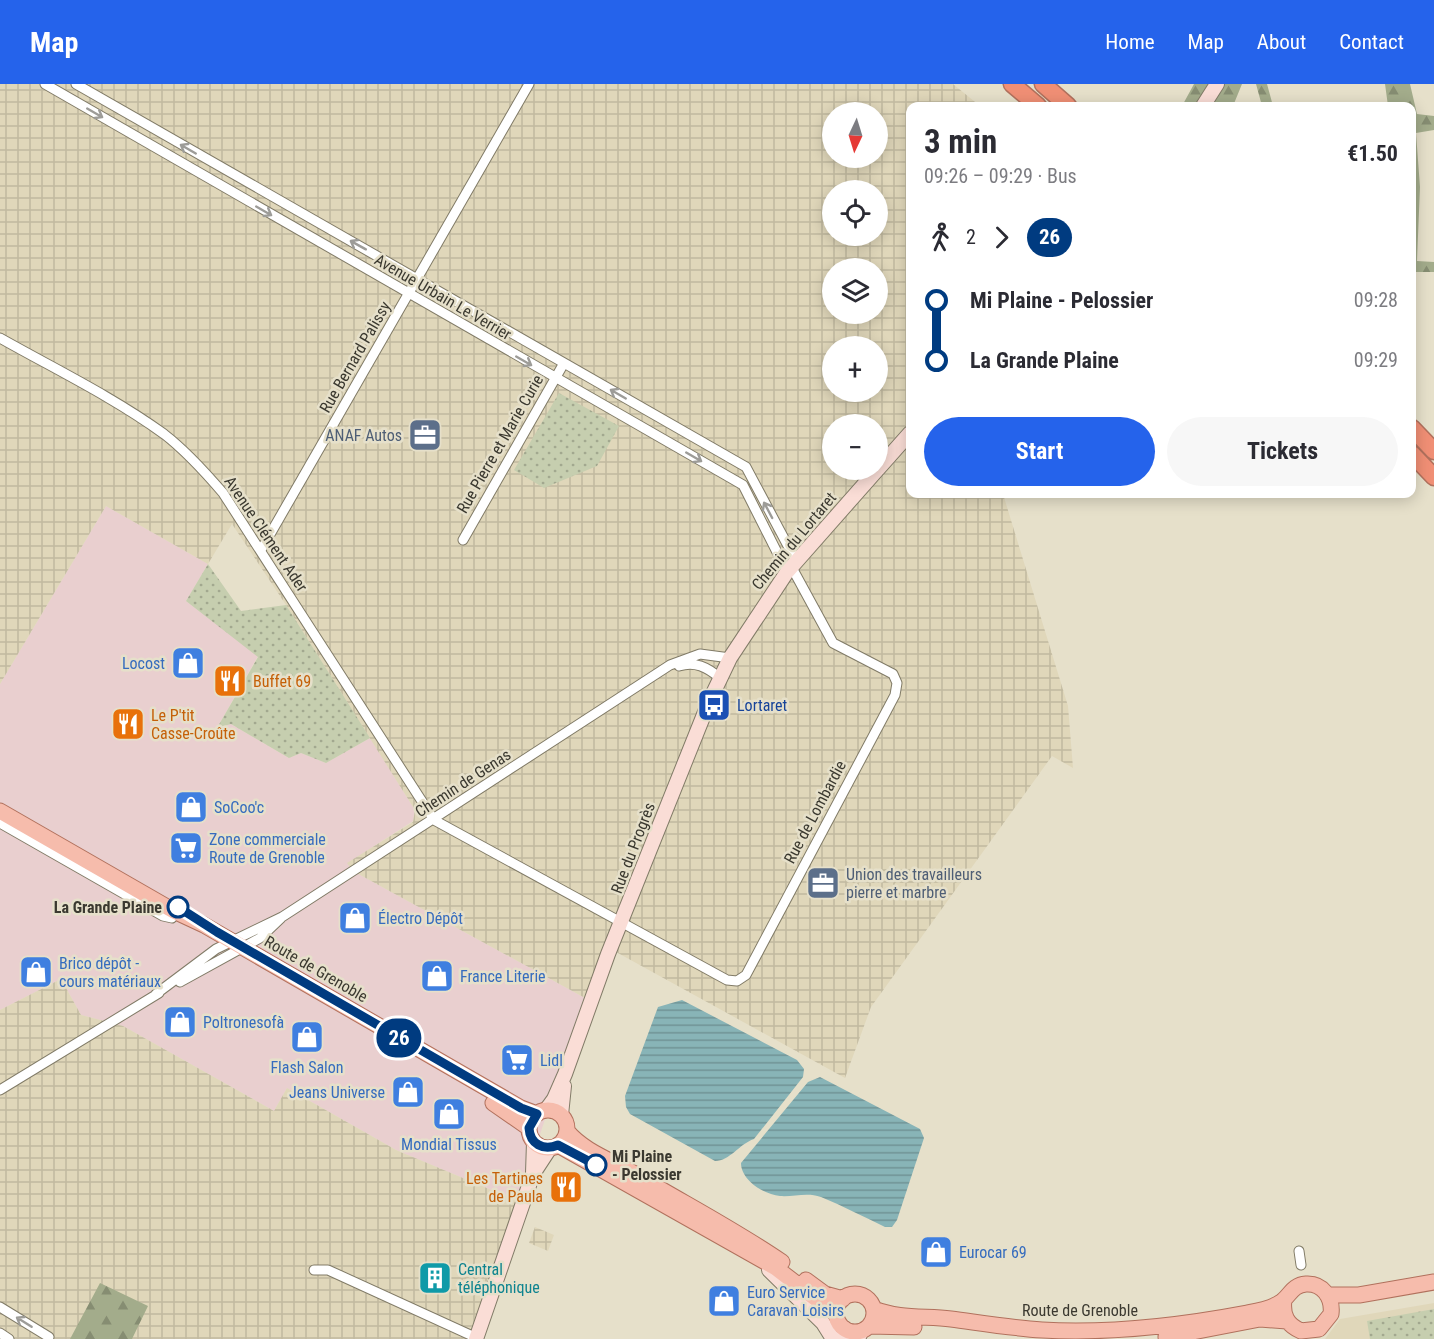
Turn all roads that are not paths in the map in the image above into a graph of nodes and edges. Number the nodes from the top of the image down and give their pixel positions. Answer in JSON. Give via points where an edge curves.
{"nodes":[{"id":1,"x":45,"y":84,"type":"edge"},
{"id":2,"x":76,"y":84,"type":"edge"},
{"id":3,"x":528,"y":84,"type":"edge"},
{"id":4,"x":1012,"y":84,"type":"edge"},
{"id":5,"x":1043,"y":84,"type":"edge"},
{"id":6,"x":1217,"y":84,"type":"edge"},
{"id":7,"x":1033,"y":102,"type":"edge"},
{"id":8,"x":1063,"y":102,"type":"edge"},
{"id":9,"x":1206,"y":102,"type":"edge"},
{"id":10,"x":417,"y":278,"type":"junction"},
{"id":11,"x":408,"y":294,"type":"junction"},
{"id":12,"x":0,"y":338,"type":"edge"},
{"id":13,"x":564,"y":363,"type":"junction"},
{"id":14,"x":555,"y":378,"type":"junction"},
{"id":15,"x":1416,"y":432,"type":"edge"},
{"id":16,"x":906,"y":437,"type":"edge"},
{"id":17,"x":1434,"y":451,"type":"edge"},
{"id":18,"x":888,"y":457,"type":"edge"},
{"id":19,"x":1416,"y":458,"type":"edge"},
{"id":20,"x":1434,"y":477,"type":"edge"},
{"id":21,"x":867,"y":480,"type":"edge"},
{"id":22,"x":463,"y":540,"type":"dead end"},
{"id":23,"x":261,"y":550,"type":"junction"},
{"id":24,"x":791,"y":566,"type":"junction"},
{"id":25,"x":742,"y":638,"type":"joint"},
{"id":26,"x":730,"y":658,"type":"junction"},
{"id":27,"x":660,"y":674,"type":"junction"},
{"id":28,"x":720,"y":678,"type":"junction"},
{"id":29,"x":0,"y":805,"type":"edge"},
{"id":30,"x":0,"y":811,"type":"edge"},
{"id":31,"x":0,"y":817,"type":"edge"},
{"id":32,"x":434,"y":820,"type":"junction"},
{"id":33,"x":0,"y":823,"type":"edge"},
{"id":34,"x":172,"y":918,"type":"junction"},
{"id":35,"x":621,"y":922,"type":"junction"},
{"id":36,"x":204,"y":925,"type":"junction"},
{"id":37,"x":233,"y":947,"type":"junction"},
{"id":38,"x":565,"y":1074,"type":"junction"},
{"id":39,"x":0,"y":1090,"type":"edge"},
{"id":40,"x":541,"y":1112,"type":"junction"},
{"id":41,"x":561,"y":1115,"type":"junction"},
{"id":42,"x":567,"y":1131,"type":"junction"},
{"id":43,"x":531,"y":1135,"type":"junction"},
{"id":44,"x":554,"y":1147,"type":"junction"},
{"id":45,"x":533,"y":1174,"type":"junction"},
{"id":46,"x":1299,"y":1251,"type":"dead end"},
{"id":47,"x":756,"y":1258,"type":"junction"},
{"id":48,"x":1301,"y":1265,"type":"dead end"},
{"id":49,"x":314,"y":1270,"type":"dead end"},
{"id":50,"x":1434,"y":1282,"type":"edge"},
{"id":51,"x":1434,"y":1291,"type":"edge"},
{"id":52,"x":1328,"y":1295,"type":"junction"},
{"id":53,"x":843,"y":1299,"type":"junction"},
{"id":54,"x":1284,"y":1300,"type":"junction"},
{"id":55,"x":0,"y":1307,"type":"edge"},
{"id":56,"x":874,"y":1309,"type":"junction"},
{"id":57,"x":836,"y":1314,"type":"junction"},
{"id":58,"x":1330,"y":1314,"type":"junction"},
{"id":59,"x":1287,"y":1321,"type":"junction"},
{"id":60,"x":863,"y":1332,"type":"edge"},
{"id":61,"x":0,"y":1333,"type":"edge"},
{"id":62,"x":1319,"y":1334,"type":"edge"},
{"id":63,"x":1303,"y":1335,"type":"edge"},
{"id":64,"x":840,"y":1336,"type":"edge"},
{"id":65,"x":49,"y":1338,"type":"edge"},
{"id":66,"x":9,"y":1339,"type":"edge"},
{"id":67,"x":476,"y":1339,"type":"edge"},
{"id":68,"x":1040,"y":1339,"type":"edge"},
{"id":69,"x":1139,"y":1339,"type":"edge"}],
"edges":[{"from":1,"to":11,"type":"street","name":"Avenue Urbain Le Verrier","one_way":true},
{"from":10,"to":2,"type":"street","name":"Avenue Urbain Le Verrier","one_way":true},
{"from":3,"to":10,"type":"street","name":"Rue Bernard Palissy"},
{"from":4,"to":7,"type":"highway"},
{"from":5,"to":8,"type":"highway"},
{"from":6,"to":9,"type":"main road"},
{"from":10,"to":11,"type":"street","name":"Rue Bernard Palissy"},
{"from":10,"to":13,"type":"street","name":"Avenue Urbain Le Verrier"},
{"from":11,"to":14,"type":"street","name":"Avenue Urbain Le Verrier","one_way":true},
{"from":11,"to":23,"type":"street","name":"Rue Bernard Palissy"},
{"from":12,"to":23,"type":"street","name":"Avenue Clément Ader","via":[[165,435],[223,493]]},
{"from":13,"to":14,"type":"street","name":"Rue Pierre et Marie Curie"},
{"from":24,"to":13,"type":"street","name":"Avenue Urbain Le Verrier","one_way":true,"via":[[746,467]]},
{"from":14,"to":22,"type":"street","name":"Rue Pierre et Marie Curie"},
{"from":14,"to":24,"type":"street","name":"Avenue Urbain Le Verrier","one_way":true,"via":[[742,485]]},
{"from":15,"to":17,"type":"highway"},
{"from":16,"to":18,"type":"main road","name":"Chemin du Lortaret"},
{"from":19,"to":20,"type":"highway"},
{"from":21,"to":24,"type":"main road","name":"Chemin du Lortaret"},
{"from":23,"to":32,"type":"street","name":"Avenue Clément Ader"},
{"from":24,"to":25,"type":"main road","name":"Chemin du Lortaret"},
{"from":24,"to":35,"type":"street","name":"Rue de Lombardie","via":[[833,643],[892,674],[897,683],[895,694],[746,975],[737,981],[727,980]]},
{"from":25,"to":26,"type":"main road","name":"Rue du Progrès"},
{"from":26,"to":27,"type":"street","name":"Chemin de Genas","via":[[709,653],[692,656]]},
{"from":26,"to":28,"type":"main road","name":"Rue du Progrès"},
{"from":27,"to":28,"type":"street","name":"Chemin de Genas","via":[[688,664],[705,667]]},
{"from":27,"to":32,"type":"street","name":"Chemin de Genas"},
{"from":28,"to":35,"type":"main road","name":"Rue du Progrès"},
{"from":29,"to":36,"type":"street","name":"Route de Grenoble"},
{"from":30,"to":36,"type":"main road","name":"Route de Grenoble"},
{"from":31,"to":34,"type":"main road","name":"Route de Grenoble"},
{"from":32,"to":35,"type":"street"},
{"from":32,"to":37,"type":"street","name":"Chemin de Genas","via":[[282,917],[260,938]]},
{"from":33,"to":34,"type":"street","name":"Route de Grenoble"},
{"from":34,"to":37,"type":"main road","name":"Route de Grenoble"},
{"from":35,"to":38,"type":"main road","name":"Rue du Progrès"},
{"from":36,"to":37,"type":"main road","name":"Route de Grenoble"},
{"from":37,"to":39,"type":"street","name":"Chemin de Genas"},
{"from":37,"to":40,"type":"main road","name":"Route de Grenoble","via":[[521,1108]]},
{"from":37,"to":43,"type":"main road","name":"Route de Grenoble","via":[[482,1096]]},
{"from":38,"to":40,"type":"main road","name":"Rue du Progrès","via":[[554,1099]]},
{"from":38,"to":41,"type":"main road","name":"Rue du Progrès"},
{"from":40,"to":41,"type":"main road","name":"Route de Grenoble"},
{"from":40,"to":43,"type":"main road"},
{"from":41,"to":42,"type":"main road"},
{"from":42,"to":44,"type":"main road"},
{"from":42,"to":53,"type":"main road","via":[[598,1155],[772,1255],[825,1294]]},
{"from":43,"to":44,"type":"main road","name":"Route de Grenoble"},
{"from":43,"to":45,"type":"main road"},
{"from":44,"to":45,"type":"main road"},
{"from":44,"to":47,"type":"main road","via":[[574,1152]]},
{"from":45,"to":67,"type":"main road"},
{"from":46,"to":48,"type":"street"},
{"from":47,"to":57,"type":"main road","via":[[776,1268]]},
{"from":47,"to":64,"type":"main road"},
{"from":49,"to":67,"type":"street","via":[[328,1270]]},
{"from":50,"to":52,"type":"main road","via":[[1359,1295]]},
{"from":51,"to":58,"type":"main road","via":[[1343,1308]]},
{"from":52,"to":54,"type":"main road","via":[[1307,1284],[1295,1287]]},
{"from":52,"to":58,"type":"main road"},
{"from":53,"to":56,"type":"main road","via":[[858,1294]]},
{"from":53,"to":57,"type":"main road"},
{"from":54,"to":56,"type":"main road","name":"Route de Grenoble","via":[[1260,1310],[1212,1319],[1113,1331],[1040,1330],[905,1317]]},
{"from":54,"to":59,"type":"main road"},
{"from":65,"to":55,"type":"street","one_way":true},
{"from":56,"to":60,"type":"main road"},
{"from":57,"to":64,"type":"main road"},
{"from":58,"to":62,"type":"main road"},
{"from":59,"to":63,"type":"main road"},
{"from":59,"to":69,"type":"main road","name":"Route de Grenoble","via":[[1260,1319],[1213,1330]]},
{"from":60,"to":64,"type":"main road"},
{"from":60,"to":68,"type":"main road","name":"Route de Grenoble","via":[[935,1327]]},
{"from":61,"to":66,"type":"street"},
{"from":62,"to":63,"type":"main road"}]}
